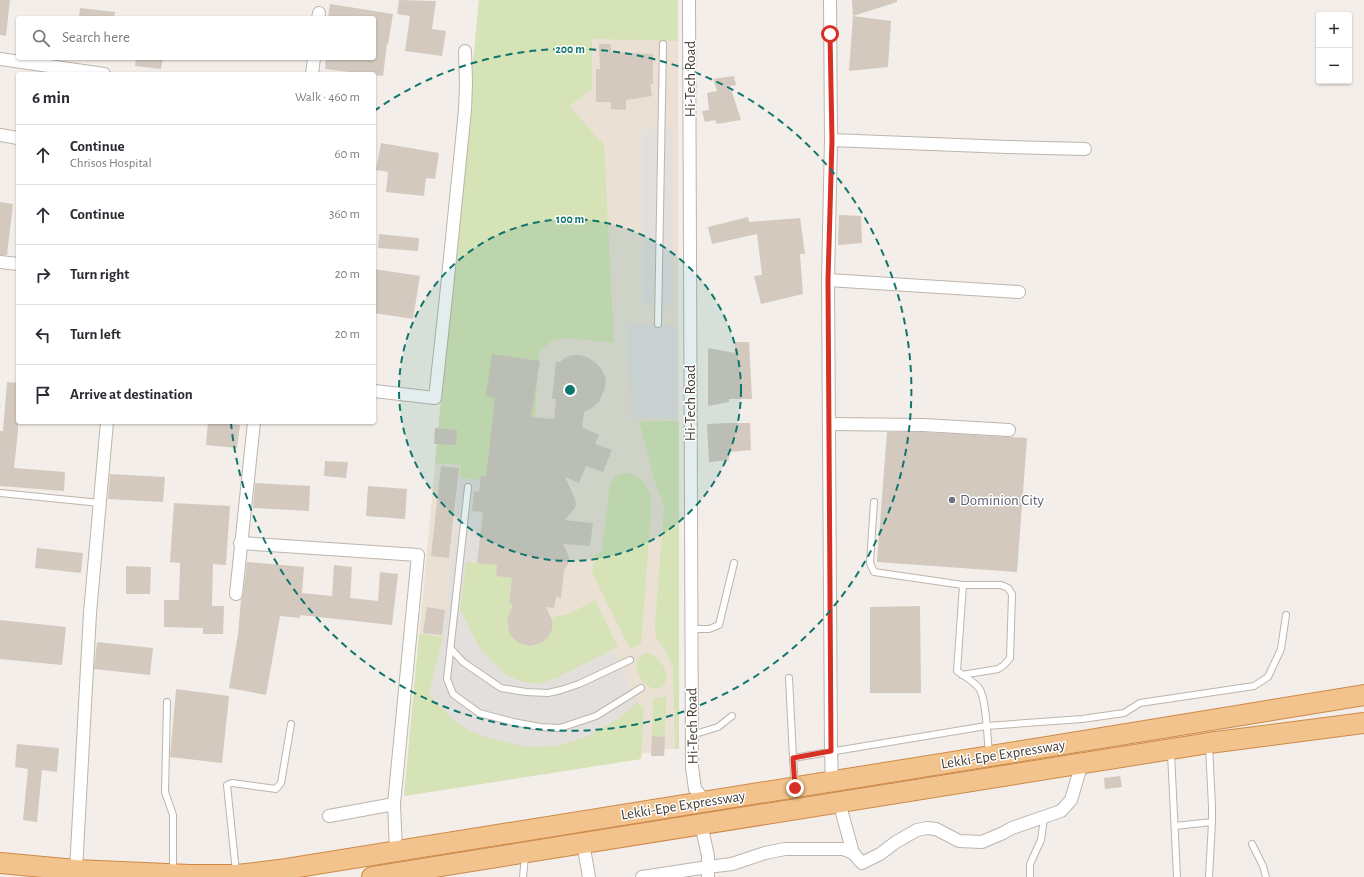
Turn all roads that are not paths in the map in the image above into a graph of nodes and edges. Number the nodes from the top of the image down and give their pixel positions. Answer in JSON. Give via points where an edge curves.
{"nodes":[{"id":1,"x":690,"y":0,"type":"edge"},
{"id":2,"x":830,"y":0,"type":"edge"},
{"id":3,"x":664,"y":44,"type":"dead end"},
{"id":4,"x":465,"y":51,"type":"dead end"},
{"id":5,"x":0,"y":59,"type":"edge"},
{"id":6,"x":314,"y":60,"type":"edge"},
{"id":7,"x":90,"y":72,"type":"edge"},
{"id":8,"x":312,"y":72,"type":"edge"},
{"id":9,"x":0,"y":135,"type":"edge"},
{"id":10,"x":16,"y":138,"type":"edge"},
{"id":11,"x":832,"y":140,"type":"junction"},
{"id":12,"x":1085,"y":149,"type":"dead end"},
{"id":13,"x":0,"y":262,"type":"edge"},
{"id":14,"x":16,"y":264,"type":"edge"},
{"id":15,"x":828,"y":280,"type":"junction"},
{"id":16,"x":1019,"y":292,"type":"dead end"},
{"id":17,"x":658,"y":324,"type":"dead end"},
{"id":18,"x":376,"y":391,"type":"edge"},
{"id":19,"x":107,"y":424,"type":"edge"},
{"id":20,"x":254,"y":424,"type":"edge"},
{"id":21,"x":830,"y":424,"type":"junction"},
{"id":22,"x":1009,"y":430,"type":"dead end"},
{"id":23,"x":468,"y":487,"type":"dead end"},
{"id":24,"x":0,"y":493,"type":"edge"},
{"id":25,"x":100,"y":502,"type":"junction"},
{"id":26,"x":874,"y":502,"type":"dead end"},
{"id":27,"x":240,"y":543,"type":"junction"},
{"id":28,"x":734,"y":562,"type":"dead end"},
{"id":29,"x":963,"y":585,"type":"junction"},
{"id":30,"x":236,"y":594,"type":"dead end"},
{"id":31,"x":1286,"y":614,"type":"dead end"},
{"id":32,"x":691,"y":629,"type":"junction"},
{"id":33,"x":451,"y":649,"type":"junction"},
{"id":34,"x":630,"y":660,"type":"dead end"},
{"id":35,"x":962,"y":675,"type":"junction"},
{"id":36,"x":788,"y":678,"type":"dead end"},
{"id":37,"x":641,"y":688,"type":"dead end"},
{"id":38,"x":1364,"y":695,"type":"edge"},
{"id":39,"x":167,"y":702,"type":"dead end"},
{"id":40,"x":732,"y":716,"type":"dead end"},
{"id":41,"x":1364,"y":723,"type":"edge"},
{"id":42,"x":291,"y":724,"type":"dead end"},
{"id":43,"x":986,"y":726,"type":"junction"},
{"id":44,"x":692,"y":735,"type":"junction"},
{"id":45,"x":1209,"y":743,"type":"junction"},
{"id":46,"x":1170,"y":749,"type":"junction"},
{"id":47,"x":831,"y":751,"type":"junction"},
{"id":48,"x":989,"y":757,"type":"junction"},
{"id":49,"x":793,"y":758,"type":"junction"},
{"id":50,"x":1082,"y":763,"type":"junction"},
{"id":51,"x":832,"y":782,"type":"junction"},
{"id":52,"x":795,"y":788,"type":"junction"},
{"id":53,"x":705,"y":801,"type":"junction"},
{"id":54,"x":839,"y":802,"type":"junction"},
{"id":55,"x":394,"y":804,"type":"junction"},
{"id":56,"x":329,"y":816,"type":"dead end"},
{"id":57,"x":1044,"y":818,"type":"junction"},
{"id":58,"x":1212,"y":822,"type":"junction"},
{"id":59,"x":701,"y":824,"type":"junction"},
{"id":60,"x":1175,"y":826,"type":"junction"},
{"id":61,"x":583,"y":843,"type":"junction"},
{"id":62,"x":1252,"y":844,"type":"dead end"},
{"id":63,"x":396,"y":852,"type":"junction"},
{"id":64,"x":526,"y":852,"type":"junction"},
{"id":65,"x":854,"y":853,"type":"junction"},
{"id":66,"x":0,"y":863,"type":"edge"},
{"id":67,"x":450,"y":869,"type":"edge"},
{"id":68,"x":76,"y":870,"type":"junction"},
{"id":69,"x":708,"y":872,"type":"edge"},
{"id":70,"x":173,"y":875,"type":"junction"},
{"id":71,"x":237,"y":875,"type":"junction"},
{"id":72,"x":372,"y":877,"type":"edge"},
{"id":73,"x":523,"y":877,"type":"edge"},
{"id":74,"x":589,"y":877,"type":"edge"},
{"id":75,"x":642,"y":877,"type":"edge"},
{"id":76,"x":1030,"y":877,"type":"edge"},
{"id":77,"x":1177,"y":877,"type":"edge"},
{"id":78,"x":1209,"y":877,"type":"edge"},
{"id":79,"x":1266,"y":877,"type":"edge"}],
"edges":[{"from":1,"to":32,"type":"street","name":"Hi-Tech Road"},
{"from":2,"to":11,"type":"street"},
{"from":3,"to":17,"type":"lane"},
{"from":4,"to":18,"type":"street","via":[[464,110],[434,398]]},
{"from":5,"to":7,"type":"street"},
{"from":6,"to":8,"type":"street"},
{"from":9,"to":10,"type":"street"},
{"from":11,"to":12,"type":"street"},
{"from":11,"to":15,"type":"street"},
{"from":13,"to":14,"type":"street"},
{"from":15,"to":16,"type":"street"},
{"from":15,"to":21,"type":"street"},
{"from":19,"to":25,"type":"street"},
{"from":20,"to":27,"type":"street"},
{"from":21,"to":22,"type":"street","via":[[923,425]]},
{"from":21,"to":47,"type":"street"},
{"from":23,"to":33,"type":"lane"},
{"from":24,"to":25,"type":"lane"},
{"from":25,"to":68,"type":"street","via":[[90,613]]},
{"from":26,"to":29,"type":"lane","via":[[870,563],[874,572]]},
{"from":27,"to":30,"type":"street"},
{"from":27,"to":55,"type":"street","via":[[418,556]]},
{"from":28,"to":32,"type":"lane","via":[[718,625]]},
{"from":29,"to":35,"type":"lane","via":[[957,671]]},
{"from":29,"to":35,"type":"lane","via":[[1001,585],[1008,588],[1012,594],[1010,658],[998,669]]},
{"from":31,"to":43,"type":"lane","via":[[1281,649],[1268,677],[1254,686],[1140,704],[1124,713]]},
{"from":32,"to":44,"type":"street","name":"Hi-Tech Road"},
{"from":33,"to":34,"type":"lane","via":[[462,662],[501,688],[526,692],[548,693],[561,690]]},
{"from":33,"to":37,"type":"lane","via":[[447,679],[453,694],[479,713],[540,727],[560,728],[596,716]]},
{"from":35,"to":43,"type":"lane","via":[[979,689],[984,700]]},
{"from":36,"to":49,"type":"lane"},
{"from":38,"to":48,"type":"highway","name":"Lekki-Epe Expressway"},
{"from":39,"to":70,"type":"lane","via":[[165,792],[173,815]]},
{"from":40,"to":44,"type":"lane","via":[[718,727]]},
{"from":41,"to":45,"type":"highway","name":"Lekki-Epe Expressway"},
{"from":42,"to":71,"type":"lane","via":[[281,783],[276,789],[232,783],[227,785]]},
{"from":43,"to":47,"type":"lane"},
{"from":43,"to":48,"type":"lane"},
{"from":44,"to":53,"type":"street","name":"Hi-Tech Road","via":[[695,789]]},
{"from":45,"to":46,"type":"highway","name":"Lekki-Epe Expressway"},
{"from":45,"to":58,"type":"lane"},
{"from":46,"to":50,"type":"highway","name":"Lekki-Epe Expressway"},
{"from":46,"to":60,"type":"lane"},
{"from":47,"to":49,"type":"lane"},
{"from":47,"to":51,"type":"street"},
{"from":48,"to":51,"type":"highway","name":"Lekki-Epe Expressway"},
{"from":49,"to":52,"type":"lane"},
{"from":50,"to":54,"type":"highway","name":"Lekki-Epe Expressway"},
{"from":50,"to":57,"type":"street","via":[[1071,800],[1061,811]]},
{"from":51,"to":52,"type":"highway","name":"Lekki-Epe Expressway"},
{"from":52,"to":53,"type":"highway","name":"Lekki-Epe Expressway"},
{"from":53,"to":63,"type":"highway","name":"Lekki-Epe Expressway"},
{"from":54,"to":59,"type":"highway","name":"Lekki-Epe Expressway"},
{"from":54,"to":65,"type":"street"},
{"from":55,"to":56,"type":"street"},
{"from":55,"to":63,"type":"street"},
{"from":57,"to":65,"type":"street","via":[[1012,828],[982,842],[959,841],[927,828],[917,830],[862,863]]},
{"from":57,"to":76,"type":"lane","via":[[1041,840],[1030,864]]},
{"from":58,"to":60,"type":"lane"},
{"from":58,"to":78,"type":"lane"},
{"from":59,"to":61,"type":"highway","name":"Lekki-Epe Expressway"},
{"from":59,"to":69,"type":"street","via":[[708,856]]},
{"from":60,"to":77,"type":"lane"},
{"from":61,"to":64,"type":"highway","name":"Lekki-Epe Expressway"},
{"from":61,"to":74,"type":"street"},
{"from":62,"to":79,"type":"lane"},
{"from":63,"to":71,"type":"highway","name":"Lekki-Epe Expressway"},
{"from":64,"to":67,"type":"highway","name":"Lekki-Epe Expressway"},
{"from":64,"to":73,"type":"lane"},
{"from":65,"to":69,"type":"street","via":[[843,849],[785,849]]},
{"from":66,"to":68,"type":"highway","name":"Lekki-Epe Expressway"},
{"from":67,"to":72,"type":"highway","name":"Lekki-Epe Expressway"},
{"from":68,"to":70,"type":"highway","name":"Lekki-Epe Expressway"},
{"from":69,"to":75,"type":"street"},
{"from":70,"to":71,"type":"highway","name":"Lekki-Epe Expressway"}]}
